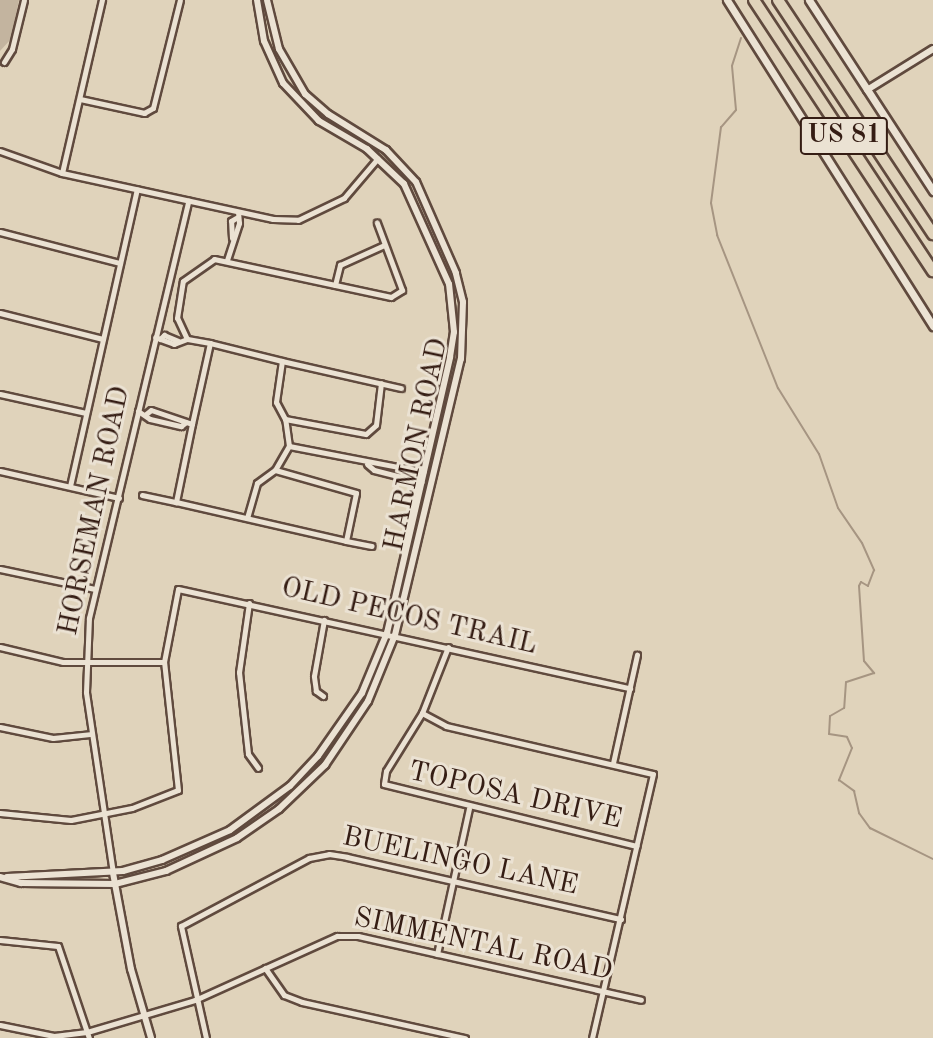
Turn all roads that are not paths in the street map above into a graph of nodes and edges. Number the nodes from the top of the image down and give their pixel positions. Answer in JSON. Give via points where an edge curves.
{"nodes":[{"id":1,"x":24,"y":0,"type":"edge"},
{"id":2,"x":102,"y":0,"type":"edge"},
{"id":3,"x":180,"y":0,"type":"edge"},
{"id":4,"x":257,"y":0,"type":"edge"},
{"id":5,"x":267,"y":0,"type":"edge"},
{"id":6,"x":727,"y":0,"type":"edge"},
{"id":7,"x":754,"y":0,"type":"edge"},
{"id":8,"x":778,"y":0,"type":"edge"},
{"id":9,"x":809,"y":0,"type":"edge"},
{"id":10,"x":933,"y":49,"type":"edge"},
{"id":11,"x":4,"y":62,"type":"dead end"},
{"id":12,"x":867,"y":90,"type":"junction"},
{"id":13,"x":80,"y":99,"type":"junction"},
{"id":14,"x":0,"y":151,"type":"edge"},
{"id":15,"x":378,"y":158,"type":"junction"},
{"id":16,"x":62,"y":173,"type":"junction"},
{"id":17,"x":137,"y":189,"type":"junction"},
{"id":18,"x":933,"y":191,"type":"edge"},
{"id":19,"x":188,"y":201,"type":"junction"},
{"id":20,"x":237,"y":215,"type":"junction"},
{"id":21,"x":377,"y":223,"type":"dead end"},
{"id":22,"x":0,"y":232,"type":"edge"},
{"id":23,"x":933,"y":234,"type":"edge"},
{"id":24,"x":384,"y":244,"type":"junction"},
{"id":25,"x":227,"y":260,"type":"junction"},
{"id":26,"x":120,"y":263,"type":"junction"},
{"id":27,"x":933,"y":271,"type":"edge"},
{"id":28,"x":335,"y":285,"type":"junction"},
{"id":29,"x":0,"y":313,"type":"edge"},
{"id":30,"x":933,"y":326,"type":"edge"},
{"id":31,"x":158,"y":338,"type":"junction"},
{"id":32,"x":103,"y":339,"type":"junction"},
{"id":33,"x":187,"y":339,"type":"junction"},
{"id":34,"x":210,"y":343,"type":"junction"},
{"id":35,"x":282,"y":361,"type":"junction"},
{"id":36,"x":381,"y":383,"type":"junction"},
{"id":37,"x":401,"y":388,"type":"dead end"},
{"id":38,"x":0,"y":394,"type":"edge"},
{"id":39,"x":138,"y":411,"type":"junction"},
{"id":40,"x":86,"y":412,"type":"junction"},
{"id":41,"x":285,"y":419,"type":"junction"},
{"id":42,"x":189,"y":423,"type":"junction"},
{"id":43,"x":289,"y":446,"type":"junction"},
{"id":44,"x":368,"y":464,"type":"junction"},
{"id":45,"x":275,"y":470,"type":"junction"},
{"id":46,"x":0,"y":471,"type":"edge"},
{"id":47,"x":424,"y":472,"type":"junction"},
{"id":48,"x":421,"y":482,"type":"junction"},
{"id":49,"x":70,"y":486,"type":"junction"},
{"id":50,"x":142,"y":495,"type":"dead end"},
{"id":51,"x":118,"y":498,"type":"junction"},
{"id":52,"x":176,"y":502,"type":"junction"},
{"id":53,"x":247,"y":518,"type":"junction"},
{"id":54,"x":346,"y":541,"type":"junction"},
{"id":55,"x":372,"y":546,"type":"dead end"},
{"id":56,"x":0,"y":569,"type":"edge"},
{"id":57,"x":95,"y":589,"type":"junction"},
{"id":58,"x":249,"y":603,"type":"junction"},
{"id":59,"x":324,"y":620,"type":"junction"},
{"id":60,"x":387,"y":633,"type":"junction"},
{"id":61,"x":395,"y":635,"type":"junction"},
{"id":62,"x":448,"y":647,"type":"junction"},
{"id":63,"x":0,"y":648,"type":"edge"},
{"id":64,"x":637,"y":655,"type":"dead end"},
{"id":65,"x":84,"y":662,"type":"junction"},
{"id":66,"x":164,"y":662,"type":"junction"},
{"id":67,"x":630,"y":688,"type":"junction"},
{"id":68,"x":323,"y":696,"type":"dead end"},
{"id":69,"x":422,"y":713,"type":"junction"},
{"id":70,"x":0,"y":727,"type":"edge"},
{"id":71,"x":90,"y":734,"type":"junction"},
{"id":72,"x":613,"y":763,"type":"junction"},
{"id":73,"x":258,"y":768,"type":"dead end"},
{"id":74,"x":469,"y":808,"type":"junction"},
{"id":75,"x":0,"y":813,"type":"edge"},
{"id":76,"x":104,"y":815,"type":"junction"},
{"id":77,"x":638,"y":846,"type":"junction"},
{"id":78,"x":113,"y":873,"type":"junction"},
{"id":79,"x":2,"y":877,"type":"edge"},
{"id":80,"x":453,"y":881,"type":"junction"},
{"id":81,"x":115,"y":884,"type":"junction"},
{"id":82,"x":621,"y":919,"type":"junction"},
{"id":83,"x":0,"y":940,"type":"edge"},
{"id":84,"x":437,"y":954,"type":"junction"},
{"id":85,"x":265,"y":968,"type":"junction"},
{"id":86,"x":602,"y":992,"type":"junction"},
{"id":87,"x":195,"y":1000,"type":"junction"},
{"id":88,"x":641,"y":1000,"type":"dead end"},
{"id":89,"x":144,"y":1014,"type":"junction"},
{"id":90,"x":0,"y":1025,"type":"edge"},
{"id":91,"x":88,"y":1035,"type":"edge"},
{"id":92,"x":151,"y":1038,"type":"edge"},
{"id":93,"x":206,"y":1038,"type":"edge"},
{"id":94,"x":465,"y":1038,"type":"edge"},
{"id":95,"x":592,"y":1038,"type":"edge"}],
"edges":[{"from":1,"to":11,"type":"street","via":[[12,49]]},
{"from":2,"to":13,"type":"street"},
{"from":3,"to":13,"type":"street","via":[[153,108],[144,113]]},
{"from":4,"to":15,"type":"street","name":"HARMON ROAD","via":[[264,41],[284,83],[319,121]]},
{"from":5,"to":61,"type":"street","name":"HARMON ROAD","via":[[279,49],[305,94],[386,150],[416,182],[456,273],[463,302],[461,359]]},
{"from":6,"to":30,"type":"main road"},
{"from":7,"to":27,"type":"highway","number":"US 81"},
{"from":8,"to":23,"type":"highway","number":"US 81"},
{"from":9,"to":12,"type":"main road"},
{"from":10,"to":12,"type":"street"},
{"from":12,"to":18,"type":"main road"},
{"from":13,"to":16,"type":"street"},
{"from":14,"to":16,"type":"street"},
{"from":15,"to":20,"type":"street","via":[[344,198],[324,211],[298,220]]},
{"from":15,"to":47,"type":"street","name":"HARMON ROAD","via":[[417,204],[449,284],[453,306],[450,357]]},
{"from":16,"to":17,"type":"street"},
{"from":17,"to":19,"type":"street"},
{"from":17,"to":26,"type":"street"},
{"from":19,"to":20,"type":"street"},
{"from":19,"to":31,"type":"street","name":"HORSEMAN ROAD"},
{"from":20,"to":25,"type":"street","via":[[237,235],[232,238]]},
{"from":21,"to":24,"type":"street"},
{"from":22,"to":26,"type":"street"},
{"from":24,"to":28,"type":"street","via":[[340,265]]},
{"from":24,"to":28,"type":"street","via":[[401,290],[391,297]]},
{"from":25,"to":28,"type":"street"},
{"from":25,"to":33,"type":"street","via":[[214,260],[183,281],[177,318]]},
{"from":26,"to":32,"type":"street"},
{"from":29,"to":32,"type":"street"},
{"from":31,"to":33,"type":"street","via":[[174,344]]},
{"from":31,"to":39,"type":"street","name":"HORSEMAN ROAD"},
{"from":32,"to":40,"type":"street"},
{"from":33,"to":34,"type":"street"},
{"from":34,"to":35,"type":"street"},
{"from":34,"to":42,"type":"street"},
{"from":35,"to":36,"type":"street"},
{"from":35,"to":41,"type":"street","via":[[275,392]]},
{"from":36,"to":37,"type":"street"},
{"from":36,"to":41,"type":"street","via":[[376,425],[366,434]]},
{"from":38,"to":40,"type":"street"},
{"from":39,"to":42,"type":"street","via":[[146,414],[151,410]]},
{"from":39,"to":51,"type":"street","name":"HORSEMAN ROAD"},
{"from":40,"to":49,"type":"street"},
{"from":41,"to":43,"type":"street"},
{"from":42,"to":52,"type":"street"},
{"from":43,"to":44,"type":"street"},
{"from":43,"to":45,"type":"street"},
{"from":44,"to":47,"type":"street","via":[[379,461]]},
{"from":44,"to":48,"type":"street","via":[[374,470]]},
{"from":45,"to":53,"type":"street","via":[[257,483]]},
{"from":45,"to":54,"type":"street","via":[[356,493]]},
{"from":46,"to":49,"type":"street"},
{"from":47,"to":48,"type":"street","name":"HARMON ROAD"},
{"from":48,"to":60,"type":"street","name":"HARMON ROAD"},
{"from":49,"to":51,"type":"street"},
{"from":50,"to":52,"type":"street"},
{"from":51,"to":57,"type":"street","name":"HORSEMAN ROAD"},
{"from":52,"to":53,"type":"street"},
{"from":53,"to":54,"type":"street"},
{"from":54,"to":55,"type":"street"},
{"from":56,"to":57,"type":"street"},
{"from":57,"to":65,"type":"street","name":"HORSEMAN ROAD"},
{"from":58,"to":59,"type":"street","name":"OLD PECOS TRAIL"},
{"from":58,"to":66,"type":"street","name":"OLD PECOS TRAIL","via":[[178,589]]},
{"from":58,"to":73,"type":"street","via":[[239,672],[248,754]]},
{"from":59,"to":60,"type":"street","name":"OLD PECOS TRAIL"},
{"from":59,"to":68,"type":"street","via":[[314,676]]},
{"from":60,"to":61,"type":"street","name":"OLD PECOS TRAIL"},
{"from":60,"to":78,"type":"street","name":"HARMON ROAD","via":[[362,693],[318,757],[290,786],[257,812],[199,846]]},
{"from":61,"to":62,"type":"street","name":"OLD PECOS TRAIL"},
{"from":61,"to":81,"type":"street","name":"HARMON ROAD","via":[[351,730],[299,791],[237,838],[205,855]]},
{"from":62,"to":67,"type":"street","name":"OLD PECOS TRAIL"},
{"from":62,"to":69,"type":"street"},
{"from":63,"to":65,"type":"street"},
{"from":64,"to":67,"type":"street"},
{"from":65,"to":66,"type":"street"},
{"from":65,"to":71,"type":"street","name":"HORSEMAN ROAD"},
{"from":66,"to":76,"type":"street","via":[[178,790]]},
{"from":67,"to":72,"type":"street"},
{"from":69,"to":72,"type":"street","via":[[446,726]]},
{"from":69,"to":74,"type":"street","name":"TOPOSA DRIVE","via":[[386,771],[384,784]]},
{"from":70,"to":71,"type":"street","via":[[53,738]]},
{"from":71,"to":76,"type":"street","name":"HORSEMAN ROAD"},
{"from":72,"to":77,"type":"street","via":[[653,774]]},
{"from":74,"to":77,"type":"street","name":"TOPOSA DRIVE"},
{"from":74,"to":80,"type":"street"},
{"from":75,"to":76,"type":"street","via":[[49,820]]},
{"from":76,"to":78,"type":"street","name":"HORSEMAN ROAD"},
{"from":77,"to":82,"type":"street"},
{"from":78,"to":79,"type":"street","name":"HARMON ROAD","via":[[27,872]]},
{"from":78,"to":81,"type":"street","name":"HORSEMAN ROAD"},
{"from":79,"to":81,"type":"street","name":"HARMON ROAD","via":[[21,883]]},
{"from":80,"to":82,"type":"street","name":"BUELINGO LANE"},
{"from":80,"to":84,"type":"street"},
{"from":80,"to":87,"type":"street","name":"BUELINGO LANE","via":[[329,854],[309,858],[181,926]]},
{"from":81,"to":89,"type":"street","name":"HORSEMAN ROAD"},
{"from":82,"to":86,"type":"street"},
{"from":83,"to":91,"type":"street","via":[[58,946]]},
{"from":84,"to":85,"type":"street","name":"SIMMENTAL ROAD","via":[[358,936],[337,936]]},
{"from":84,"to":86,"type":"street","name":"SIMMENTAL ROAD"},
{"from":85,"to":87,"type":"street","name":"SIMMENTAL ROAD"},
{"from":85,"to":94,"type":"street","via":[[284,995],[302,1002]]},
{"from":86,"to":88,"type":"street","name":"SIMMENTAL ROAD"},
{"from":86,"to":95,"type":"street"},
{"from":87,"to":89,"type":"street","name":"SIMMENTAL ROAD"},
{"from":87,"to":93,"type":"street"},
{"from":89,"to":91,"type":"street","name":"SIMMENTAL ROAD"},
{"from":89,"to":92,"type":"street","name":"HORSEMAN ROAD"},
{"from":90,"to":91,"type":"street","name":"SIMMENTAL ROAD","via":[[54,1036]]}]}
